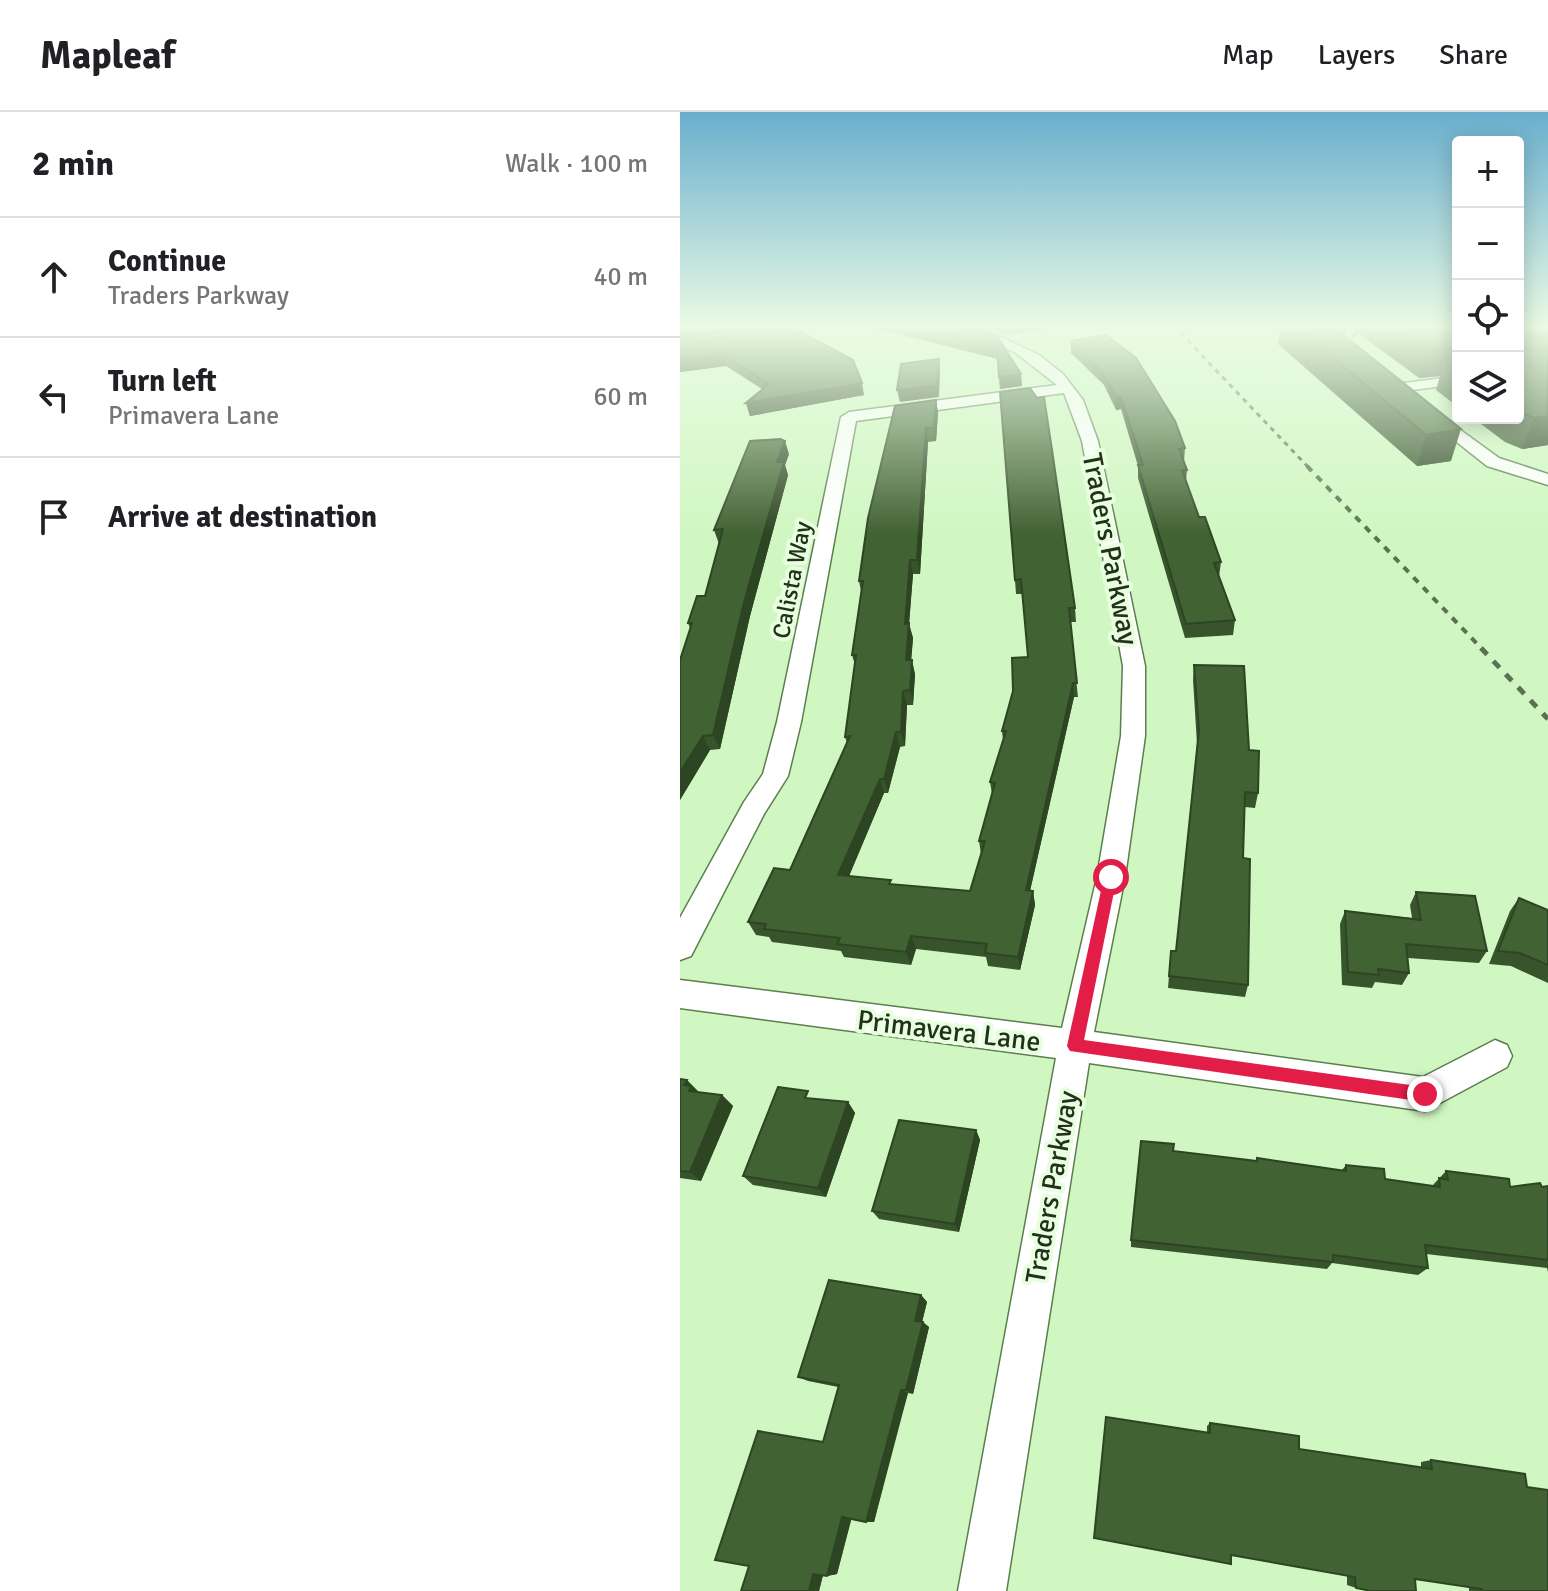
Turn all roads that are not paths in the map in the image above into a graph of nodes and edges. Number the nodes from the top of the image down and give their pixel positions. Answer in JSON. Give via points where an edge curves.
{"nodes":[{"id":1,"x":1015,"y":395,"type":"edge"},
{"id":2,"x":1071,"y":395,"type":"edge"},
{"id":3,"x":1406,"y":395,"type":"edge"},
{"id":4,"x":1548,"y":480,"type":"edge"},
{"id":5,"x":680,"y":947,"type":"edge"},
{"id":6,"x":680,"y":994,"type":"edge"},
{"id":7,"x":1075,"y":1046,"type":"junction"},
{"id":8,"x":1495,"y":1056,"type":"dead end"},
{"id":9,"x":982,"y":1591,"type":"edge"}],
"edges":[{"from":1,"to":5,"type":"street","name":"Calista Way","via":[[849,417],[775,776]]},
{"from":2,"to":7,"type":"street","name":"Traders Parkway","via":[[1090,441],[1134,666],[1130,752],[1111,877]]},
{"from":3,"to":4,"type":"street","via":[[1493,462]]},
{"from":6,"to":7,"type":"street","name":"Primavera Lane"},
{"from":7,"to":8,"type":"street","name":"Primavera Lane","via":[[1425,1094]]},
{"from":7,"to":9,"type":"street","name":"Traders Parkway"}]}
